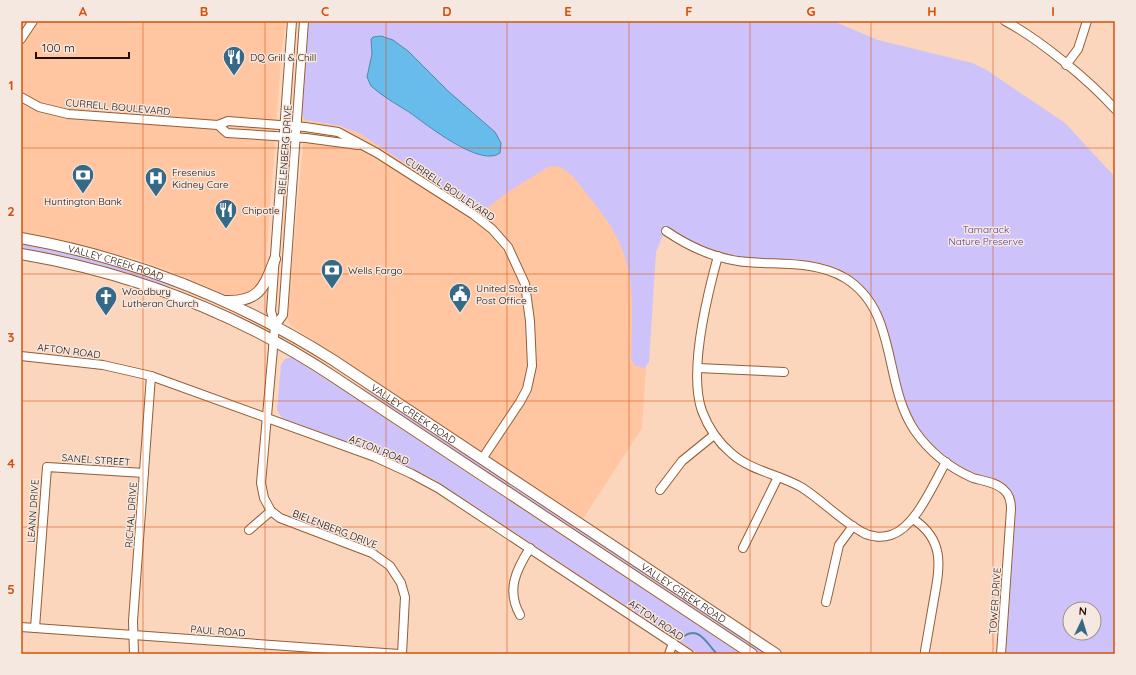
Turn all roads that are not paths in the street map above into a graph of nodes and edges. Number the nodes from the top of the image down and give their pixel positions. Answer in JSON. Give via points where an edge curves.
{"nodes":[{"id":1,"x":33,"y":21,"type":"edge"},
{"id":2,"x":292,"y":21,"type":"edge"},
{"id":3,"x":304,"y":21,"type":"edge"},
{"id":4,"x":1005,"y":21,"type":"edge"},
{"id":5,"x":1088,"y":21,"type":"edge"},
{"id":6,"x":21,"y":39,"type":"edge"},
{"id":7,"x":1066,"y":65,"type":"junction"},
{"id":8,"x":21,"y":97,"type":"edge"},
{"id":9,"x":1115,"y":109,"type":"edge"},
{"id":10,"x":218,"y":125,"type":"junction"},
{"id":11,"x":284,"y":125,"type":"junction"},
{"id":12,"x":297,"y":126,"type":"junction"},
{"id":13,"x":283,"y":137,"type":"junction"},
{"id":14,"x":296,"y":137,"type":"junction"},
{"id":15,"x":363,"y":146,"type":"junction"},
{"id":16,"x":666,"y":231,"type":"dead end"},
{"id":17,"x":21,"y":238,"type":"edge"},
{"id":18,"x":21,"y":254,"type":"edge"},
{"id":19,"x":718,"y":256,"type":"junction"},
{"id":20,"x":275,"y":259,"type":"junction"},
{"id":21,"x":223,"y":301,"type":"junction"},
{"id":22,"x":275,"y":326,"type":"junction"},
{"id":23,"x":273,"y":340,"type":"junction"},
{"id":24,"x":21,"y":356,"type":"edge"},
{"id":25,"x":698,"y":368,"type":"junction"},
{"id":26,"x":784,"y":372,"type":"dead end"},
{"id":27,"x":151,"y":376,"type":"junction"},
{"id":28,"x":266,"y":418,"type":"junction"},
{"id":29,"x":714,"y":435,"type":"junction"},
{"id":30,"x":482,"y":459,"type":"junction"},
{"id":31,"x":946,"y":462,"type":"junction"},
{"id":32,"x":46,"y":467,"type":"joint"},
{"id":33,"x":144,"y":473,"type":"junction"},
{"id":34,"x":778,"y":477,"type":"junction"},
{"id":35,"x":660,"y":490,"type":"dead end"},
{"id":36,"x":271,"y":511,"type":"junction"},
{"id":37,"x":913,"y":519,"type":"junction"},
{"id":38,"x":853,"y":526,"type":"junction"},
{"id":39,"x":249,"y":530,"type":"dead end"},
{"id":40,"x":530,"y":548,"type":"junction"},
{"id":41,"x":743,"y":548,"type":"dead end"},
{"id":42,"x":826,"y":602,"type":"dead end"},
{"id":43,"x":520,"y":615,"type":"dead end"},
{"id":44,"x":21,"y":627,"type":"edge"},
{"id":45,"x":35,"y":628,"type":"junction"},
{"id":46,"x":132,"y":635,"type":"junction"},
{"id":47,"x":673,"y":643,"type":"junction"},
{"id":48,"x":925,"y":651,"type":"dead end"},
{"id":49,"x":134,"y":654,"type":"edge"},
{"id":50,"x":400,"y":654,"type":"edge"},
{"id":51,"x":669,"y":654,"type":"edge"},
{"id":52,"x":689,"y":654,"type":"edge"},
{"id":53,"x":752,"y":654,"type":"edge"},
{"id":54,"x":776,"y":654,"type":"edge"},
{"id":55,"x":1001,"y":654,"type":"edge"}],
"edges":[{"from":1,"to":6,"type":"street"},
{"from":2,"to":11,"type":"street","name":"BIELENBERG DRIVE"},
{"from":3,"to":12,"type":"street","name":"BIELENBERG DRIVE"},
{"from":4,"to":7,"type":"street"},
{"from":5,"to":7,"type":"street","via":[[1078,49]]},
{"from":7,"to":9,"type":"street","via":[[1095,88]]},
{"from":8,"to":10,"type":"street","name":"CURRELL BOULEVARD","via":[[40,107],[68,114]]},
{"from":10,"to":11,"type":"street","name":"CURRELL BOULEVARD","via":[[228,121]]},
{"from":10,"to":13,"type":"street","name":"CURRELL BOULEVARD","via":[[227,133]]},
{"from":11,"to":12,"type":"street","name":"CURRELL BOULEVARD"},
{"from":11,"to":13,"type":"street","name":"BIELENBERG DRIVE"},
{"from":12,"to":14,"type":"street","name":"BIELENBERG DRIVE"},
{"from":12,"to":15,"type":"street","name":"CURRELL BOULEVARD","via":[[338,132]]},
{"from":13,"to":14,"type":"street","name":"CURRELL BOULEVARD"},
{"from":13,"to":20,"type":"street","name":"BIELENBERG DRIVE"},
{"from":14,"to":15,"type":"street","name":"CURRELL BOULEVARD"},
{"from":14,"to":22,"type":"street","name":"BIELENBERG DRIVE","via":[[283,315]]},
{"from":15,"to":30,"type":"street","name":"CURRELL BOULEVARD","via":[[492,229],[508,247],[522,274],[528,298],[533,352],[530,378],[520,402]]},
{"from":16,"to":19,"type":"street","name":"TOWER DRIVE","via":[[689,245]]},
{"from":17,"to":21,"type":"main road","name":"VALLEY CREEK ROAD","via":[[74,249],[129,265]]},
{"from":18,"to":23,"type":"main road","name":"VALLEY CREEK ROAD","via":[[88,268],[157,288],[210,309]]},
{"from":19,"to":25,"type":"street","via":[[703,318]]},
{"from":19,"to":31,"type":"street","name":"TOWER DRIVE","via":[[738,261],[804,265],[824,269],[843,277],[859,289],[872,304],[882,323],[895,384],[908,420],[921,439]]},
{"from":20,"to":21,"type":"main road","via":[[261,290],[254,296],[242,300]]},
{"from":20,"to":22,"type":"street","name":"BIELENBERG DRIVE","via":[[272,311]]},
{"from":21,"to":22,"type":"main road","name":"VALLEY CREEK ROAD"},
{"from":22,"to":23,"type":"street","name":"BIELENBERG DRIVE"},
{"from":22,"to":30,"type":"main road","name":"VALLEY CREEK ROAD","via":[[333,360]]},
{"from":23,"to":28,"type":"street","name":"BIELENBERG DRIVE"},
{"from":23,"to":53,"type":"main road","name":"VALLEY CREEK ROAD","via":[[328,373]]},
{"from":24,"to":27,"type":"street","name":"AFTON ROAD","via":[[103,365]]},
{"from":25,"to":26,"type":"street"},
{"from":25,"to":29,"type":"street","via":[[702,410]]},
{"from":27,"to":28,"type":"street","name":"AFTON ROAD"},
{"from":27,"to":33,"type":"street","name":"RICHAL DRIVE"},
{"from":28,"to":36,"type":"street","name":"BIELENBERG DRIVE","via":[[261,486]]},
{"from":28,"to":40,"type":"street","name":"AFTON ROAD","via":[[375,457],[428,482]]},
{"from":29,"to":34,"type":"street","via":[[740,460]]},
{"from":29,"to":35,"type":"street","via":[[682,461]]},
{"from":30,"to":54,"type":"main road","name":"VALLEY CREEK ROAD"},
{"from":31,"to":37,"type":"street"},
{"from":31,"to":55,"type":"street","name":"TOWER DRIVE","via":[[965,474],[1000,487],[1006,491],[1011,504]]},
{"from":32,"to":33,"type":"street","name":"SANEL STREET"},
{"from":32,"to":45,"type":"street","name":"LEANN DRIVE"},
{"from":33,"to":46,"type":"street","name":"RICHAL DRIVE"},
{"from":34,"to":38,"type":"street","via":[[804,489]]},
{"from":34,"to":41,"type":"street"},
{"from":36,"to":39,"type":"street"},
{"from":36,"to":50,"type":"street","name":"BIELENBERG DRIVE","via":[[290,522],[372,553],[390,566],[401,582],[405,597]]},
{"from":37,"to":38,"type":"street","via":[[898,533],[883,537],[869,535]]},
{"from":37,"to":48,"type":"street","via":[[928,532],[939,557]]},
{"from":38,"to":42,"type":"street","via":[[839,545]]},
{"from":40,"to":43,"type":"street","via":[[519,566],[514,581],[514,601]]},
{"from":40,"to":47,"type":"street","name":"AFTON ROAD"},
{"from":44,"to":45,"type":"street","name":"PAUL ROAD"},
{"from":45,"to":46,"type":"street","name":"PAUL ROAD"},
{"from":46,"to":49,"type":"street","name":"RICHAL DRIVE"},
{"from":46,"to":50,"type":"street","name":"PAUL ROAD"},
{"from":47,"to":51,"type":"street"},
{"from":47,"to":52,"type":"street","name":"AFTON ROAD"}]}
